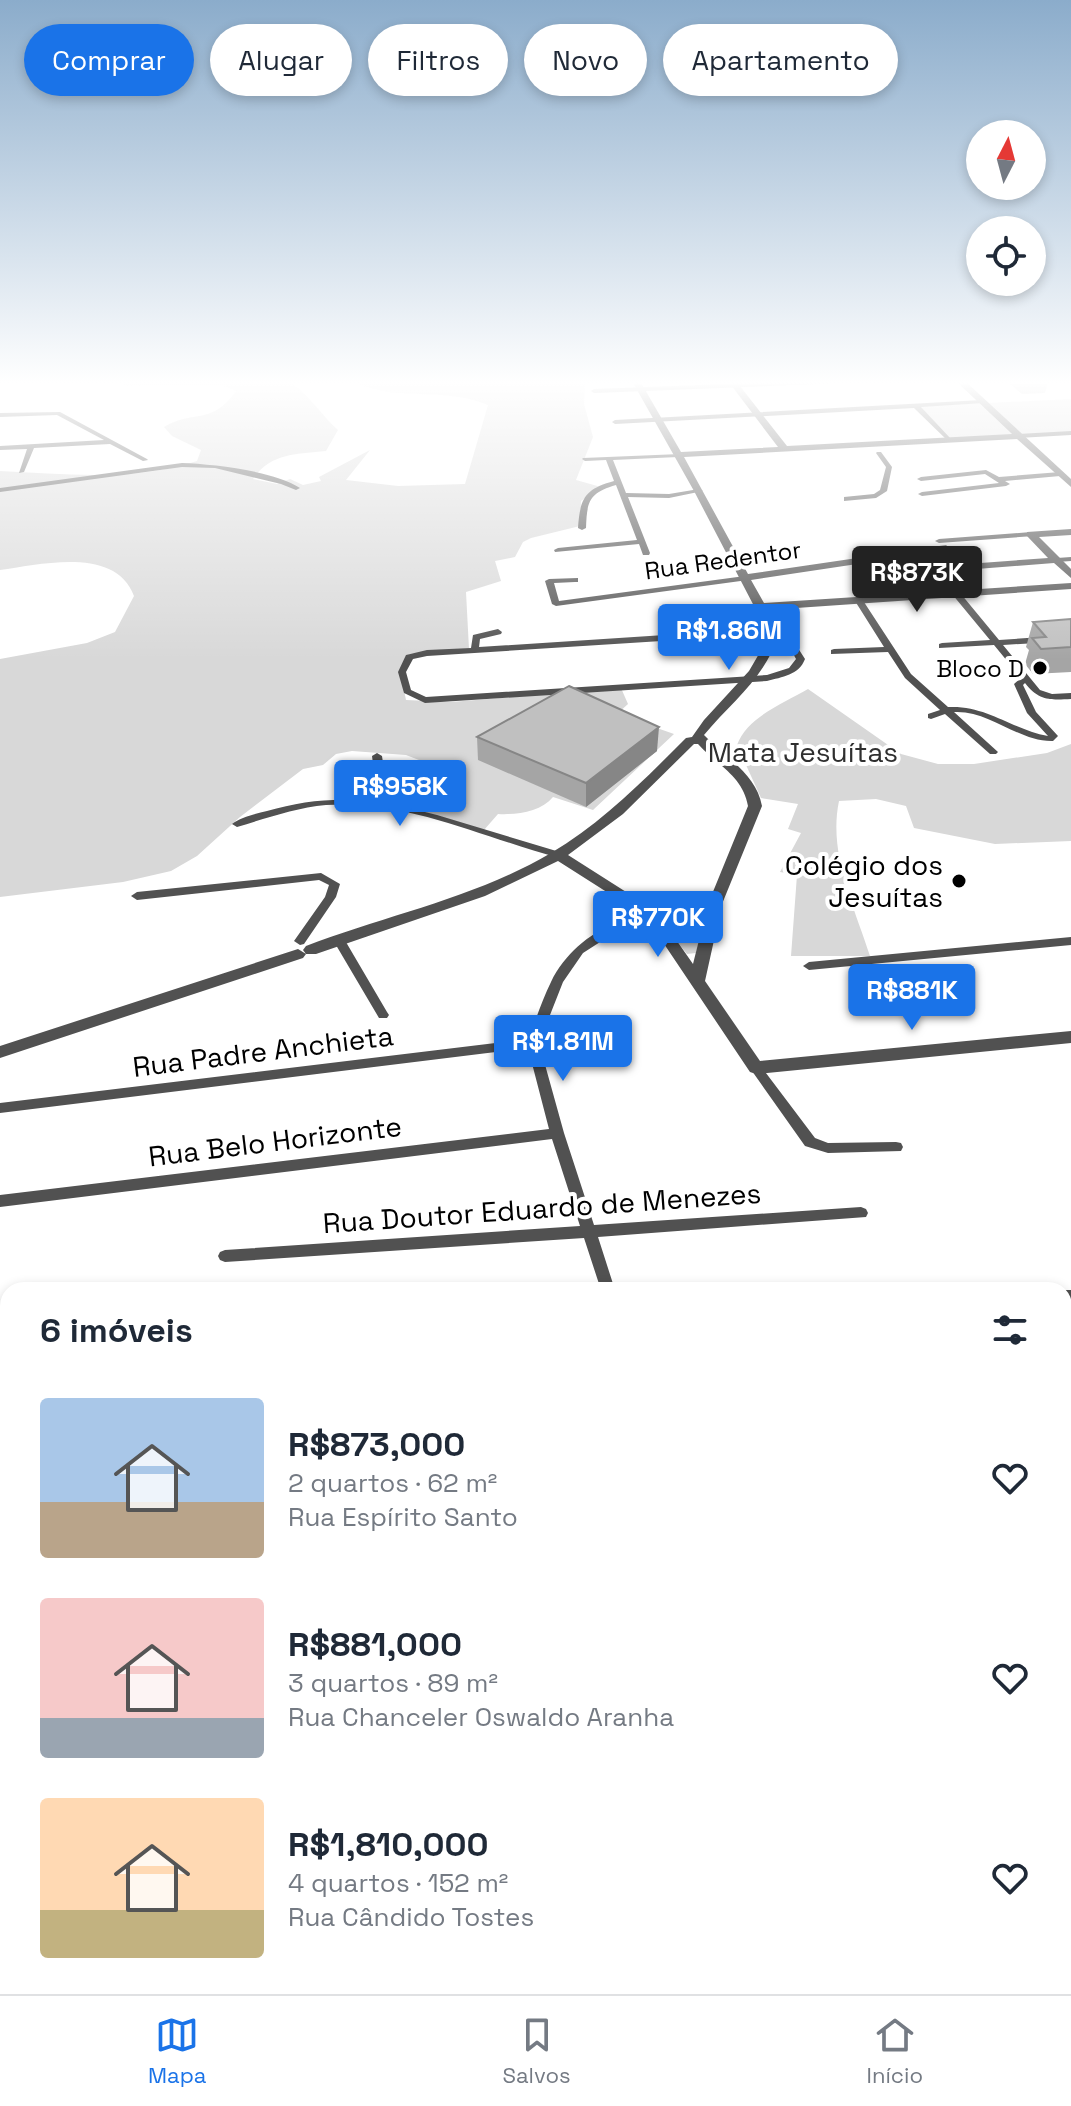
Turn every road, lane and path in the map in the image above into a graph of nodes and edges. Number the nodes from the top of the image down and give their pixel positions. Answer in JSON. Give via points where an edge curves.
{"nodes":[{"id":1,"x":116,"y":474,"type":"edge"},
{"id":2,"x":249,"y":474,"type":"edge"},
{"id":3,"x":616,"y":474,"type":"edge"},
{"id":4,"x":689,"y":474,"type":"edge"},
{"id":5,"x":887,"y":474,"type":"edge"},
{"id":6,"x":967,"y":474,"type":"edge"},
{"id":7,"x":990,"y":474,"type":"edge"},
{"id":8,"x":1060,"y":474,"type":"joint"},
{"id":9,"x":921,"y":479,"type":"dead end"},
{"id":10,"x":998,"y":479,"type":"junction"},
{"id":11,"x":619,"y":482,"type":"junction"},
{"id":12,"x":1071,"y":484,"type":"edge"},
{"id":13,"x":296,"y":488,"type":"dead end"},
{"id":14,"x":0,"y":490,"type":"edge"},
{"id":15,"x":699,"y":491,"type":"junction"},
{"id":16,"x":922,"y":494,"type":"dead end"},
{"id":17,"x":626,"y":495,"type":"junction"},
{"id":18,"x":847,"y":499,"type":"dead end"},
{"id":19,"x":582,"y":528,"type":"dead end"},
{"id":20,"x":1071,"y":532,"type":"edge"},
{"id":21,"x":1031,"y":534,"type":"junction"},
{"id":22,"x":641,"y":542,"type":"junction"},
{"id":23,"x":946,"y":548,"type":"junction"},
{"id":24,"x":558,"y":550,"type":"dead end"},
{"id":25,"x":646,"y":553,"type":"dead end"},
{"id":26,"x":895,"y":555,"type":"junction"},
{"id":27,"x":1071,"y":559,"type":"edge"},
{"id":28,"x":1057,"y":560,"type":"junction"},
{"id":29,"x":964,"y":567,"type":"junction"},
{"id":30,"x":936,"y":569,"type":"junction"},
{"id":31,"x":1071,"y":575,"type":"edge"},
{"id":32,"x":745,"y":578,"type":"junction"},
{"id":33,"x":575,"y":580,"type":"dead end"},
{"id":34,"x":1071,"y":586,"type":"edge"},
{"id":35,"x":956,"y":594,"type":"junction"},
{"id":36,"x":859,"y":601,"type":"junction"},
{"id":37,"x":760,"y":607,"type":"junction"},
{"id":38,"x":773,"y":631,"type":"junction"},
{"id":39,"x":498,"y":632,"type":"dead end"},
{"id":40,"x":1071,"y":638,"type":"edge"},
{"id":41,"x":997,"y":642,"type":"junction"},
{"id":42,"x":942,"y":646,"type":"dead end"},
{"id":43,"x":475,"y":649,"type":"junction"},
{"id":44,"x":888,"y":649,"type":"junction"},
{"id":45,"x":834,"y":652,"type":"dead end"},
{"id":46,"x":1026,"y":678,"type":"junction"},
{"id":47,"x":747,"y":679,"type":"junction"},
{"id":48,"x":1071,"y":696,"type":"edge"},
{"id":49,"x":943,"y":710,"type":"junction"},
{"id":50,"x":931,"y":716,"type":"dead end"},
{"id":51,"x":696,"y":738,"type":"junction"},
{"id":52,"x":993,"y":752,"type":"dead end"},
{"id":53,"x":377,"y":756,"type":"dead end"},
{"id":54,"x":384,"y":806,"type":"junction"},
{"id":55,"x":237,"y":824,"type":"dead end"},
{"id":56,"x":559,"y":855,"type":"junction"},
{"id":57,"x":137,"y":896,"type":"dead end"},
{"id":58,"x":715,"y":904,"type":"junction"},
{"id":59,"x":649,"y":913,"type":"junction"},
{"id":60,"x":334,"y":941,"type":"junction"},
{"id":61,"x":1071,"y":941,"type":"edge"},
{"id":62,"x":302,"y":947,"type":"junction"},
{"id":63,"x":703,"y":954,"type":"junction"},
{"id":64,"x":680,"y":955,"type":"junction"},
{"id":65,"x":809,"y":966,"type":"dead end"},
{"id":66,"x":697,"y":982,"type":"junction"},
{"id":67,"x":383,"y":1015,"type":"dead end"},
{"id":68,"x":1071,"y":1037,"type":"edge"},
{"id":69,"x":533,"y":1043,"type":"junction"},
{"id":70,"x":0,"y":1052,"type":"edge"},
{"id":71,"x":756,"y":1068,"type":"junction"},
{"id":72,"x":0,"y":1108,"type":"edge"},
{"id":73,"x":557,"y":1133,"type":"junction"},
{"id":74,"x":896,"y":1147,"type":"dead end"},
{"id":75,"x":0,"y":1201,"type":"edge"},
{"id":76,"x":861,"y":1213,"type":"dead end"},
{"id":77,"x":589,"y":1231,"type":"junction"},
{"id":78,"x":225,"y":1256,"type":"dead end"},
{"id":79,"x":605,"y":1282,"type":"edge"}],
"edges":[{"from":1,"to":14,"type":"street"},
{"from":2,"to":13,"type":"street"},
{"from":3,"to":11,"type":"street"},
{"from":4,"to":15,"type":"street"},
{"from":5,"to":18,"type":"street","via":[[876,496]]},
{"from":6,"to":9,"type":"street"},
{"from":7,"to":10,"type":"street"},
{"from":8,"to":10,"type":"street"},
{"from":8,"to":12,"type":"street"},
{"from":10,"to":16,"type":"street","via":[[1006,484]]},
{"from":11,"to":17,"type":"street"},
{"from":11,"to":19,"type":"street","via":[[592,491],[582,505]]},
{"from":15,"to":17,"type":"street"},
{"from":15,"to":32,"type":"street"},
{"from":17,"to":22,"type":"street"},
{"from":20,"to":21,"type":"street"},
{"from":21,"to":23,"type":"street","via":[[939,541]]},
{"from":21,"to":28,"type":"street"},
{"from":22,"to":24,"type":"street"},
{"from":22,"to":25,"type":"street"},
{"from":23,"to":26,"type":"street","name":"Rua Redentor"},
{"from":23,"to":29,"type":"street"},
{"from":26,"to":30,"type":"street"},
{"from":26,"to":32,"type":"street","name":"Rua Redentor"},
{"from":27,"to":28,"type":"street"},
{"from":28,"to":29,"type":"street"},
{"from":28,"to":31,"type":"street"},
{"from":29,"to":30,"type":"street"},
{"from":30,"to":35,"type":"street"},
{"from":32,"to":33,"type":"street","name":"Rua Redentor","via":[[556,604],[549,581]]},
{"from":32,"to":37,"type":"street"},
{"from":34,"to":35,"type":"street"},
{"from":35,"to":36,"type":"street"},
{"from":35,"to":41,"type":"street"},
{"from":36,"to":37,"type":"street"},
{"from":36,"to":44,"type":"street"},
{"from":37,"to":38,"type":"street"},
{"from":38,"to":43,"type":"street"},
{"from":38,"to":47,"type":"street","via":[[768,654]]},
{"from":38,"to":47,"type":"street","via":[[795,646],[800,661],[784,674]]},
{"from":39,"to":43,"type":"street","via":[[476,637]]},
{"from":40,"to":41,"type":"street"},
{"from":41,"to":42,"type":"street"},
{"from":41,"to":46,"type":"street"},
{"from":43,"to":47,"type":"street","via":[[409,657],[402,672],[407,691],[425,700]]},
{"from":44,"to":45,"type":"street"},
{"from":44,"to":49,"type":"street"},
{"from":46,"to":48,"type":"street","via":[[1037,692]]},
{"from":46,"to":49,"type":"street","via":[[1018,684],[1032,713],[1053,736],[1050,739],[1021,732],[976,710]]},
{"from":47,"to":51,"type":"street"},
{"from":49,"to":50,"type":"street"},
{"from":49,"to":52,"type":"street"},
{"from":51,"to":56,"type":"street","via":[[618,813]]},
{"from":51,"to":58,"type":"street","via":[[746,782],[755,799],[755,814],[733,853]]},
{"from":53,"to":54,"type":"street"},
{"from":54,"to":55,"type":"street","via":[[305,806]]},
{"from":54,"to":56,"type":"street"},
{"from":56,"to":59,"type":"street"},
{"from":56,"to":60,"type":"street","via":[[484,891]]},
{"from":57,"to":62,"type":"street","via":[[321,876],[335,884]]},
{"from":58,"to":59,"type":"street","via":[[700,898]]},
{"from":58,"to":63,"type":"street"},
{"from":59,"to":64,"type":"street"},
{"from":59,"to":69,"type":"street","via":[[621,923],[579,950],[557,981]]},
{"from":60,"to":62,"type":"street"},
{"from":60,"to":67,"type":"street"},
{"from":61,"to":65,"type":"street"},
{"from":62,"to":70,"type":"street"},
{"from":63,"to":64,"type":"street"},
{"from":63,"to":66,"type":"street"},
{"from":64,"to":66,"type":"street"},
{"from":66,"to":71,"type":"street"},
{"from":68,"to":71,"type":"street"},
{"from":69,"to":72,"type":"street","name":"Rua Padre Anchieta"},
{"from":69,"to":73,"type":"street"},
{"from":71,"to":74,"type":"street","via":[[797,1128],[816,1146]]},
{"from":73,"to":75,"type":"street","name":"Rua Belo Horizonte"},
{"from":73,"to":77,"type":"street"},
{"from":76,"to":77,"type":"street","name":"Rua Doutor Eduardo de Menezes"},
{"from":77,"to":78,"type":"street","name":"Rua Doutor Eduardo de Menezes"},
{"from":77,"to":79,"type":"street"}]}
